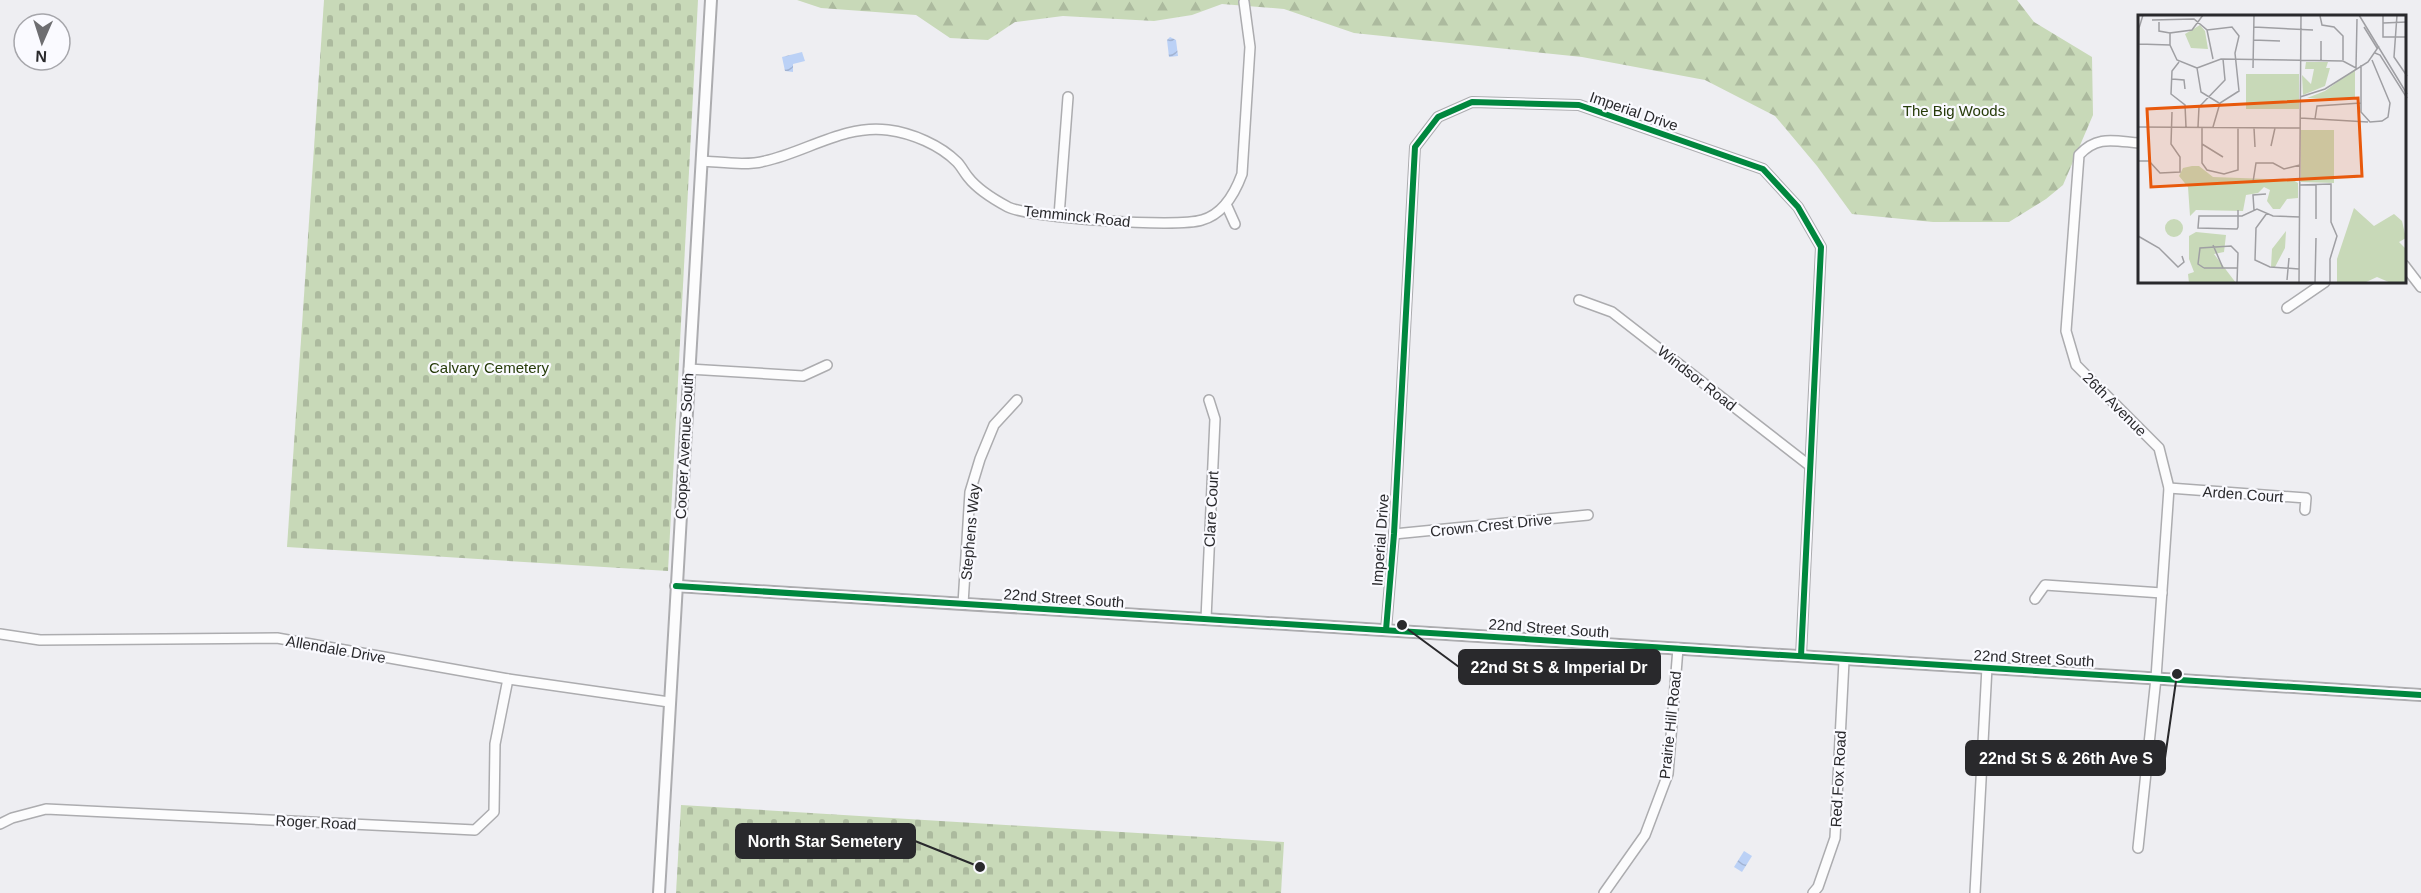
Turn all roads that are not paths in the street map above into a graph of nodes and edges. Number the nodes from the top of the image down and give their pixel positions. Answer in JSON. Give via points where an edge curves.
{"nodes":[{"id":1,"x":711,"y":0,"type":"edge"},
{"id":2,"x":1244,"y":2,"type":"dead end"},
{"id":3,"x":1068,"y":97,"type":"dead end"},
{"id":4,"x":2138,"y":143,"type":"edge"},
{"id":5,"x":702,"y":161,"type":"junction"},
{"id":6,"x":1226,"y":204,"type":"junction"},
{"id":7,"x":1059,"y":216,"type":"junction"},
{"id":8,"x":1235,"y":224,"type":"dead end"},
{"id":9,"x":2406,"y":267,"type":"edge"},
{"id":10,"x":2322,"y":284,"type":"edge"},
{"id":11,"x":2421,"y":286,"type":"edge"},
{"id":12,"x":1579,"y":300,"type":"dead end"},
{"id":13,"x":2287,"y":308,"type":"dead end"},
{"id":14,"x":827,"y":365,"type":"dead end"},
{"id":15,"x":689,"y":369,"type":"junction"},
{"id":16,"x":1017,"y":400,"type":"dead end"},
{"id":17,"x":1209,"y":400,"type":"dead end"},
{"id":18,"x":1810,"y":466,"type":"junction"},
{"id":19,"x":2169,"y":488,"type":"junction"},
{"id":20,"x":2305,"y":510,"type":"dead end"},
{"id":21,"x":1588,"y":515,"type":"dead end"},
{"id":22,"x":1394,"y":534,"type":"junction"},
{"id":23,"x":676,"y":586,"type":"junction"},
{"id":24,"x":2162,"y":593,"type":"junction"},
{"id":25,"x":2035,"y":599,"type":"dead end"},
{"id":26,"x":963,"y":604,"type":"junction"},
{"id":27,"x":1206,"y":619,"type":"junction"},
{"id":28,"x":1386,"y":630,"type":"junction"},
{"id":29,"x":0,"y":634,"type":"edge"},
{"id":30,"x":1678,"y":648,"type":"junction"},
{"id":31,"x":1801,"y":656,"type":"junction"},
{"id":32,"x":1844,"y":661,"type":"junction"},
{"id":33,"x":1987,"y":667,"type":"junction"},
{"id":34,"x":2156,"y":678,"type":"junction"},
{"id":35,"x":508,"y":679,"type":"junction"},
{"id":36,"x":2421,"y":695,"type":"edge"},
{"id":37,"x":669,"y":702,"type":"junction"},
{"id":38,"x":0,"y":824,"type":"edge"},
{"id":39,"x":2138,"y":848,"type":"dead end"},
{"id":40,"x":659,"y":893,"type":"edge"},
{"id":41,"x":1604,"y":893,"type":"edge"},
{"id":42,"x":1813,"y":893,"type":"edge"},
{"id":43,"x":1975,"y":893,"type":"edge"}],
"edges":[{"from":1,"to":5,"type":"street","name":"Cooper Avenue South"},
{"from":2,"to":6,"type":"street","name":"Temminck Road","via":[[1250,47],[1244,162],[1236,191]]},
{"from":3,"to":7,"type":"street"},
{"from":4,"to":19,"type":"street","name":"26th Avenue","via":[[2101,140],[2088,145],[2079,155],[2066,332],[2076,365],[2159,448]]},
{"from":5,"to":7,"type":"street","name":"Temminck Road","via":[[761,162],[852,132],[891,130],[932,144],[957,162],[982,191],[1010,208]]},
{"from":5,"to":15,"type":"street","name":"Cooper Avenue South"},
{"from":6,"to":7,"type":"street","name":"Temminck Road","via":[[1203,220],[1182,224]]},
{"from":6,"to":8,"type":"street"},
{"from":9,"to":11,"type":"street"},
{"from":10,"to":13,"type":"street"},
{"from":12,"to":18,"type":"street","name":"Windsor Road","via":[[1612,312]]},
{"from":14,"to":15,"type":"street","via":[[803,376]]},
{"from":15,"to":23,"type":"street","name":"Cooper Avenue South"},
{"from":16,"to":26,"type":"street","name":"Stephens Way","via":[[994,426],[970,492]]},
{"from":17,"to":27,"type":"street","name":"Clare Court","via":[[1215,419]]},
{"from":18,"to":22,"type":"street","name":"Imperial Drive","via":[[1821,247],[1798,207],[1777,184],[1763,169],[1579,105],[1472,102],[1438,117],[1415,147]]},
{"from":18,"to":31,"type":"street","name":"Imperial Drive"},
{"from":19,"to":20,"type":"street","name":"Arden Court","via":[[2306,498]]},
{"from":19,"to":24,"type":"street","name":"26th Avenue"},
{"from":21,"to":22,"type":"street","name":"Crown Crest Drive"},
{"from":22,"to":28,"type":"street","name":"Imperial Drive"},
{"from":23,"to":26,"type":"street","name":"22nd Street South"},
{"from":23,"to":37,"type":"street","name":"Cooper Avenue South"},
{"from":24,"to":25,"type":"street","via":[[2045,585]]},
{"from":24,"to":34,"type":"street","name":"26th Avenue"},
{"from":26,"to":27,"type":"street","name":"22nd Street South"},
{"from":27,"to":28,"type":"street","name":"22nd Street South"},
{"from":28,"to":30,"type":"street","name":"22nd Street South"},
{"from":29,"to":35,"type":"street","name":"Allendale Drive","via":[[40,640],[277,638]]},
{"from":30,"to":31,"type":"street","name":"22nd Street South"},
{"from":30,"to":41,"type":"street","name":"Prairie Hill Road","via":[[1668,774],[1645,835]]},
{"from":31,"to":32,"type":"street","name":"22nd Street South"},
{"from":32,"to":33,"type":"street","name":"22nd Street South"},
{"from":32,"to":42,"type":"street","name":"Red Fox Road","via":[[1835,838]]},
{"from":33,"to":34,"type":"street","name":"22nd Street South"},
{"from":33,"to":43,"type":"street"},
{"from":34,"to":36,"type":"street","name":"22nd Street South"},
{"from":34,"to":39,"type":"street","name":"26th Avenue"},
{"from":35,"to":37,"type":"street","name":"Allendale Drive"},
{"from":35,"to":38,"type":"street","name":"Roger Road","via":[[495,744],[494,812],[475,830],[46,809]]},
{"from":37,"to":40,"type":"street","name":"Cooper Avenue South"}]}
